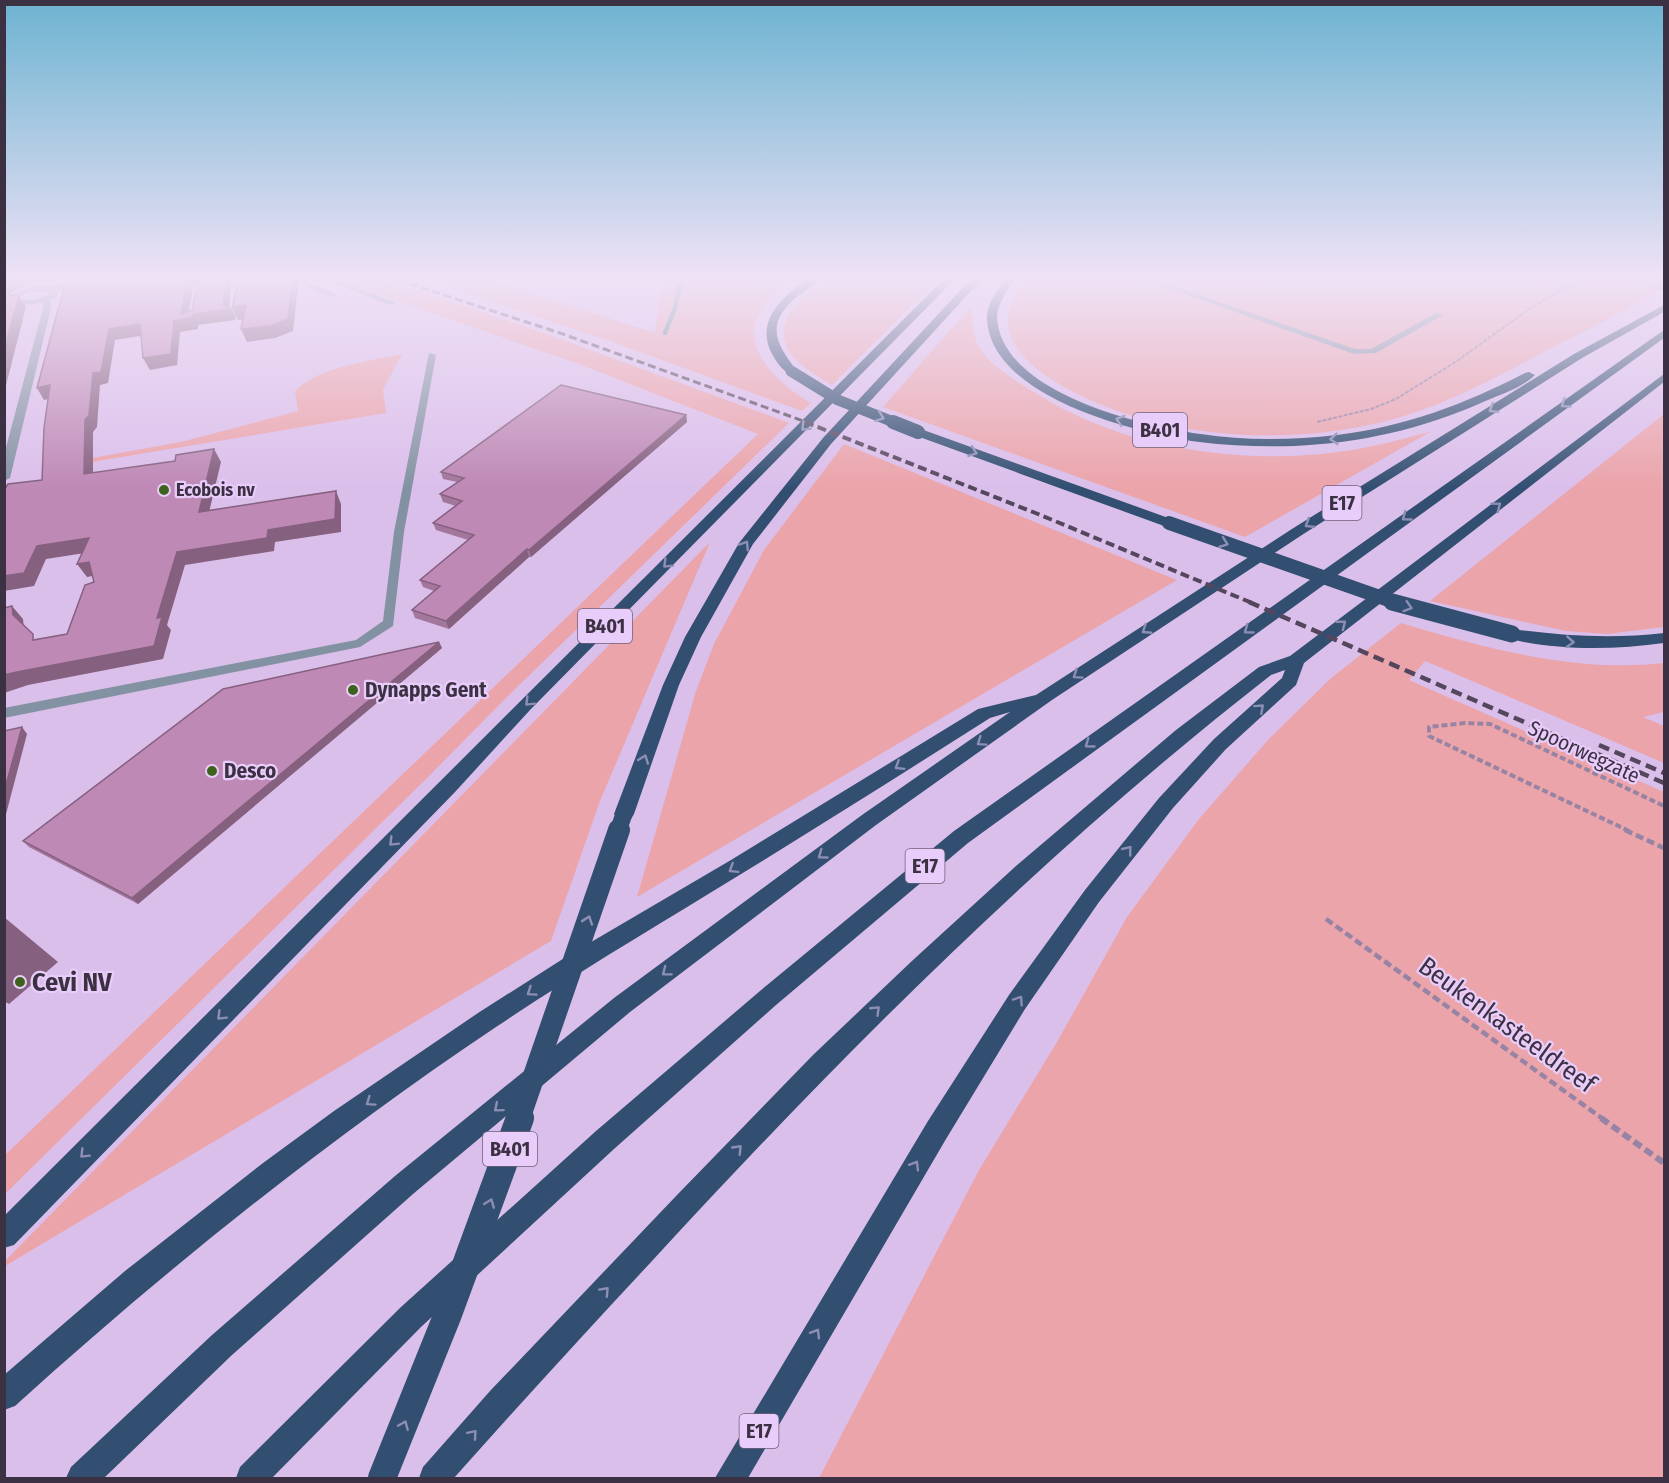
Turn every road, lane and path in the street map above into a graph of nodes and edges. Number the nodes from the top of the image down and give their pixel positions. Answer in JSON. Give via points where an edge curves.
{"nodes":[{"id":1,"x":37,"y":349,"type":"edge"},
{"id":2,"x":773,"y":349,"type":"edge"},
{"id":3,"x":880,"y":349,"type":"edge"},
{"id":4,"x":912,"y":349,"type":"edge"},
{"id":5,"x":1001,"y":349,"type":"edge"},
{"id":6,"x":1346,"y":349,"type":"edge"},
{"id":7,"x":1376,"y":349,"type":"edge"},
{"id":8,"x":1474,"y":349,"type":"edge"},
{"id":9,"x":1590,"y":349,"type":"edge"},
{"id":10,"x":1642,"y":349,"type":"edge"},
{"id":11,"x":432,"y":356,"type":"dead end"},
{"id":12,"x":1578,"y":356,"type":"junction"},
{"id":13,"x":1665,"y":377,"type":"edge"},
{"id":14,"x":1317,"y":422,"type":"dead end"},
{"id":15,"x":5,"y":475,"type":"edge"},
{"id":16,"x":1665,"y":638,"type":"edge"},
{"id":17,"x":1296,"y":660,"type":"junction"},
{"id":18,"x":1046,"y":696,"type":"junction"},
{"id":19,"x":4,"y":713,"type":"edge"},
{"id":20,"x":1665,"y":806,"type":"edge"},
{"id":21,"x":1665,"y":848,"type":"edge"},
{"id":22,"x":1326,"y":919,"type":"dead end"},
{"id":23,"x":1665,"y":1163,"type":"edge"},
{"id":24,"x":4,"y":1234,"type":"edge"},
{"id":25,"x":4,"y":1395,"type":"edge"},
{"id":26,"x":82,"y":1479,"type":"edge"},
{"id":27,"x":251,"y":1479,"type":"edge"},
{"id":28,"x":382,"y":1479,"type":"edge"},
{"id":29,"x":434,"y":1479,"type":"edge"},
{"id":30,"x":732,"y":1479,"type":"edge"}],
"edges":[{"from":1,"to":15,"type":"street"},
{"from":2,"to":16,"type":"highway","one_way":true,"bridge":true,"via":[[791,371],[838,400],[1373,597],[1512,634],[1585,643]]},
{"from":3,"to":24,"type":"highway","number":"B401","one_way":true},
{"from":28,"to":4,"type":"highway","number":"B401","one_way":true,"bridge":true,"via":[[512,1145],[624,814],[671,685],[693,638],[746,543],[827,441]]},
{"from":12,"to":5,"type":"highway","number":"B401","one_way":true,"via":[[1539,369],[1460,407],[1391,430],[1274,443],[1198,438],[1086,408],[1026,376]]},
{"from":6,"to":7,"type":"lane"},
{"from":8,"to":14,"type":"path","via":[[1396,399]]},
{"from":9,"to":12,"type":"highway","number":"E17"},
{"from":10,"to":27,"type":"highway","number":"E17","one_way":true,"via":[[961,837],[597,1148],[411,1317]]},
{"from":11,"to":19,"type":"lane","via":[[399,532],[389,623],[360,643]]},
{"from":12,"to":18,"type":"highway","number":"E17","one_way":true,"via":[[1300,530]]},
{"from":17,"to":13,"type":"highway","number":"E17","one_way":true},
{"from":29,"to":17,"type":"highway","number":"E17","one_way":true,"via":[[687,1203],[821,1063],[921,967],[1023,872],[1182,735],[1265,671]]},
{"from":30,"to":17,"type":"highway","number":"E17","one_way":true,"via":[[936,1130],[1017,1002],[1092,896],[1166,802],[1220,744],[1290,681]]},
{"from":18,"to":25,"type":"highway","one_way":true,"via":[[984,713],[559,973],[455,1042],[208,1223]]},
{"from":18,"to":26,"type":"highway","number":"E17","one_way":true,"via":[[869,819],[622,1005],[387,1200],[222,1345]]},
{"from":20,"to":21,"type":"path","name":"Spoorwegzate","via":[[1490,724],[1430,727],[1429,736]]},
{"from":22,"to":23,"type":"path","name":"Beukenkasteeldreef"}]}
